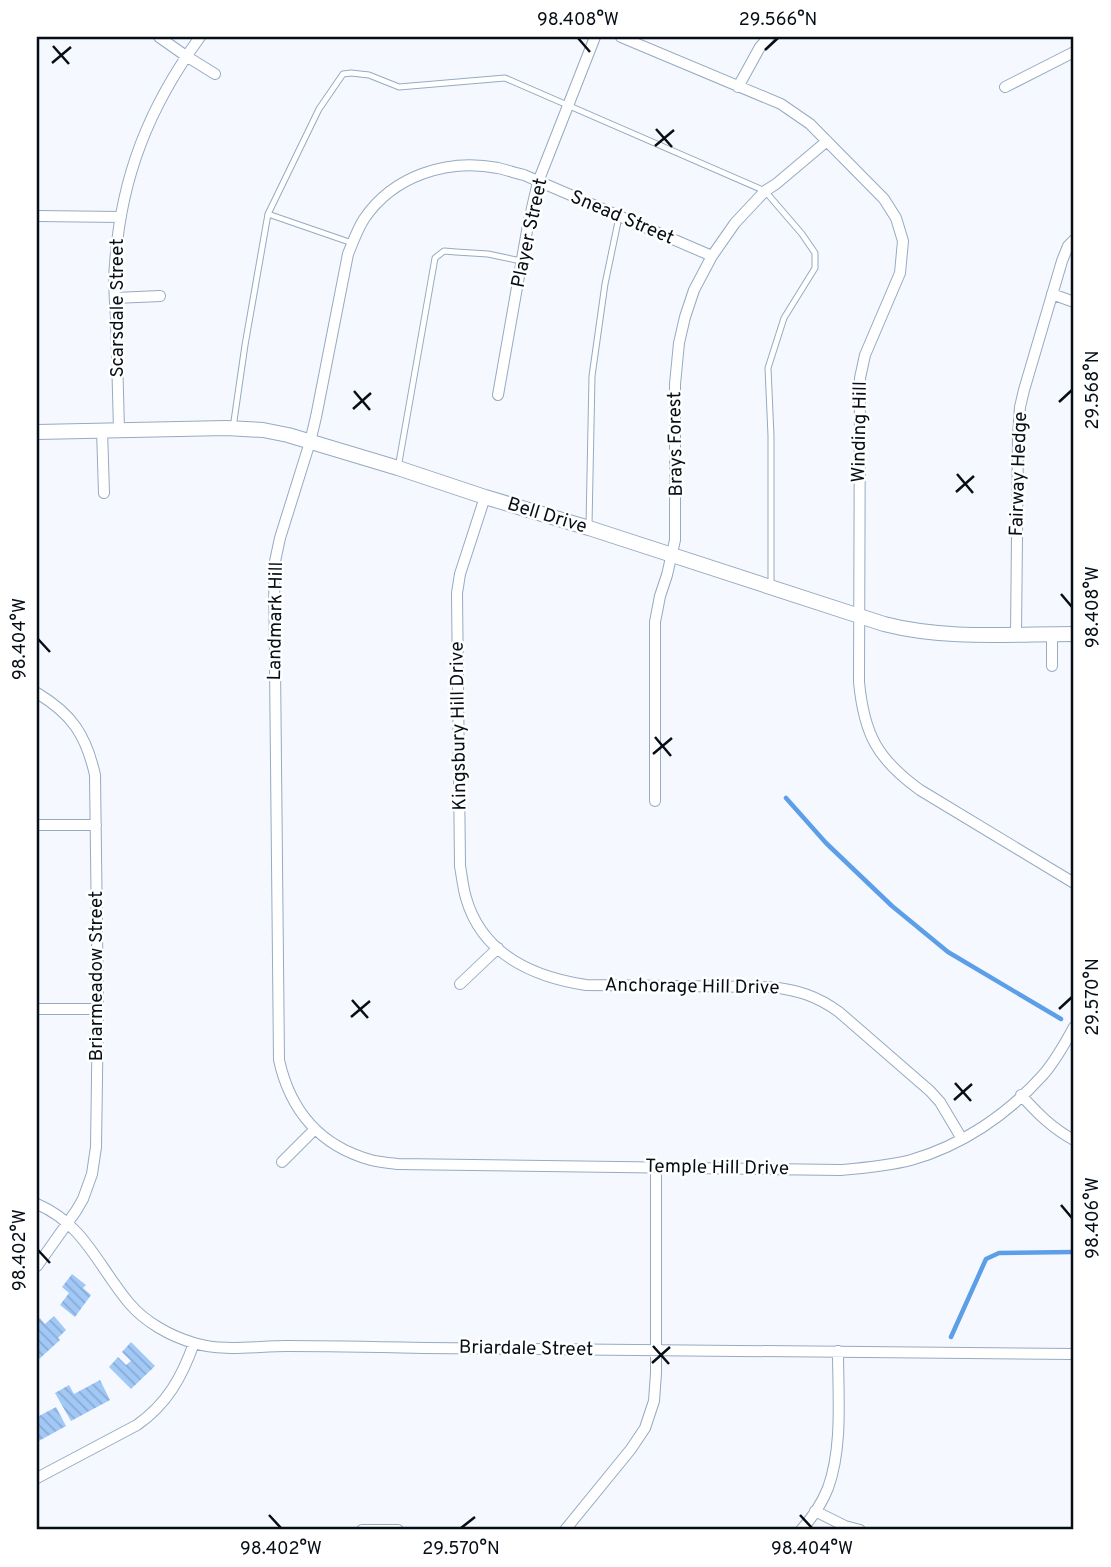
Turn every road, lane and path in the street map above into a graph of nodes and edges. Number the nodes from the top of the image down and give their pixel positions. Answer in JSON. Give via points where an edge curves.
{"nodes":[{"id":1,"x":159,"y":37,"type":"edge"},
{"id":2,"x":200,"y":37,"type":"edge"},
{"id":3,"x":595,"y":37,"type":"edge"},
{"id":4,"x":621,"y":37,"type":"edge"},
{"id":5,"x":769,"y":37,"type":"edge"},
{"id":6,"x":1074,"y":52,"type":"edge"},
{"id":7,"x":186,"y":56,"type":"junction"},
{"id":8,"x":215,"y":74,"type":"dead end"},
{"id":9,"x":738,"y":87,"type":"junction"},
{"id":10,"x":1005,"y":88,"type":"dead end"},
{"id":11,"x":568,"y":106,"type":"junction"},
{"id":12,"x":827,"y":141,"type":"junction"},
{"id":13,"x":451,"y":167,"type":"joint"},
{"id":14,"x":538,"y":182,"type":"junction"},
{"id":15,"x":765,"y":191,"type":"junction"},
{"id":16,"x":268,"y":214,"type":"junction"},
{"id":17,"x":37,"y":216,"type":"edge"},
{"id":18,"x":121,"y":216,"type":"junction"},
{"id":19,"x":619,"y":217,"type":"junction"},
{"id":20,"x":1074,"y":240,"type":"edge"},
{"id":21,"x":352,"y":243,"type":"junction"},
{"id":22,"x":712,"y":256,"type":"junction"},
{"id":23,"x":522,"y":261,"type":"junction"},
{"id":24,"x":1052,"y":294,"type":"junction"},
{"id":25,"x":160,"y":296,"type":"dead end"},
{"id":26,"x":116,"y":298,"type":"junction"},
{"id":27,"x":1074,"y":302,"type":"edge"},
{"id":28,"x":498,"y":395,"type":"dead end"},
{"id":29,"x":233,"y":428,"type":"junction"},
{"id":30,"x":102,"y":430,"type":"junction"},
{"id":31,"x":119,"y":430,"type":"junction"},
{"id":32,"x":37,"y":432,"type":"edge"},
{"id":33,"x":310,"y":442,"type":"junction"},
{"id":34,"x":398,"y":468,"type":"junction"},
{"id":35,"x":104,"y":493,"type":"dead end"},
{"id":36,"x":485,"y":497,"type":"junction"},
{"id":37,"x":589,"y":528,"type":"junction"},
{"id":38,"x":672,"y":556,"type":"junction"},
{"id":39,"x":771,"y":589,"type":"junction"},
{"id":40,"x":859,"y":616,"type":"junction"},
{"id":41,"x":1052,"y":634,"type":"junction"},
{"id":42,"x":1074,"y":634,"type":"edge"},
{"id":43,"x":1016,"y":635,"type":"junction"},
{"id":44,"x":1052,"y":667,"type":"dead end"},
{"id":45,"x":37,"y":693,"type":"edge"},
{"id":46,"x":655,"y":801,"type":"dead end"},
{"id":47,"x":37,"y":825,"type":"edge"},
{"id":48,"x":96,"y":825,"type":"junction"},
{"id":49,"x":1074,"y":883,"type":"edge"},
{"id":50,"x":498,"y":948,"type":"junction"},
{"id":51,"x":460,"y":984,"type":"dead end"},
{"id":52,"x":37,"y":1009,"type":"edge"},
{"id":53,"x":98,"y":1009,"type":"junction"},
{"id":54,"x":1074,"y":1027,"type":"edge"},
{"id":55,"x":1021,"y":1095,"type":"junction"},
{"id":56,"x":315,"y":1129,"type":"junction"},
{"id":57,"x":962,"y":1139,"type":"junction"},
{"id":58,"x":1074,"y":1140,"type":"edge"},
{"id":59,"x":282,"y":1162,"type":"dead end"},
{"id":60,"x":656,"y":1167,"type":"junction"},
{"id":61,"x":37,"y":1204,"type":"edge"},
{"id":62,"x":68,"y":1223,"type":"junction"},
{"id":63,"x":37,"y":1266,"type":"edge"},
{"id":64,"x":194,"y":1343,"type":"junction"},
{"id":65,"x":656,"y":1351,"type":"junction"},
{"id":66,"x":838,"y":1351,"type":"junction"},
{"id":67,"x":1074,"y":1354,"type":"edge"},
{"id":68,"x":37,"y":1478,"type":"edge"},
{"id":69,"x":816,"y":1511,"type":"junction"},
{"id":70,"x":362,"y":1530,"type":"edge"},
{"id":71,"x":398,"y":1530,"type":"edge"},
{"id":72,"x":565,"y":1530,"type":"edge"},
{"id":73,"x":801,"y":1530,"type":"edge"},
{"id":74,"x":860,"y":1530,"type":"edge"}],
"edges":[{"from":1,"to":7,"type":"street"},
{"from":2,"to":7,"type":"street","name":"Scarsdale Street"},
{"from":3,"to":11,"type":"street","name":"Player Street"},
{"from":4,"to":9,"type":"street","name":"Winding Hill"},
{"from":5,"to":9,"type":"street"},
{"from":6,"to":10,"type":"street"},
{"from":7,"to":8,"type":"street"},
{"from":7,"to":18,"type":"street","name":"Scarsdale Street","via":[[148,122]]},
{"from":9,"to":12,"type":"street","name":"Winding Hill","via":[[781,104]]},
{"from":11,"to":14,"type":"street","name":"Player Street"},
{"from":11,"to":15,"type":"lane"},
{"from":11,"to":16,"type":"lane","via":[[505,78],[399,87],[369,75],[343,74],[319,109]]},
{"from":12,"to":15,"type":"street","name":"Brays Forest"},
{"from":12,"to":40,"type":"street","name":"Winding Hill","via":[[884,199],[903,241],[900,273],[860,377]]},
{"from":13,"to":14,"type":"street","name":"Snead Street","via":[[497,167]]},
{"from":13,"to":21,"type":"street","name":"Landmark Hill","via":[[425,172],[391,190],[365,218]]},
{"from":14,"to":19,"type":"street","name":"Snead Street"},
{"from":14,"to":23,"type":"street","name":"Player Street"},
{"from":15,"to":22,"type":"street","name":"Brays Forest"},
{"from":15,"to":39,"type":"lane","via":[[815,253],[815,268],[784,318],[768,368]]},
{"from":16,"to":21,"type":"lane"},
{"from":16,"to":29,"type":"lane"},
{"from":17,"to":18,"type":"street"},
{"from":18,"to":26,"type":"street","name":"Scarsdale Street","via":[[114,266]]},
{"from":19,"to":22,"type":"street","name":"Snead Street"},
{"from":19,"to":37,"type":"lane","via":[[592,376]]},
{"from":20,"to":24,"type":"street","name":"Fairway Hedge"},
{"from":21,"to":33,"type":"street","name":"Landmark Hill"},
{"from":22,"to":38,"type":"street","name":"Brays Forest","via":[[694,289],[679,342]]},
{"from":23,"to":28,"type":"street","name":"Player Street"},
{"from":23,"to":34,"type":"lane","via":[[444,251],[435,258]]},
{"from":24,"to":27,"type":"street"},
{"from":24,"to":43,"type":"street","name":"Fairway Hedge","via":[[1020,407]]},
{"from":25,"to":26,"type":"street"},
{"from":26,"to":31,"type":"street","name":"Scarsdale Street"},
{"from":29,"to":31,"type":"street","name":"Bell Drive"},
{"from":29,"to":33,"type":"street","name":"Bell Drive"},
{"from":30,"to":31,"type":"street","name":"Bell Drive"},
{"from":30,"to":32,"type":"street","name":"Bell Drive"},
{"from":30,"to":35,"type":"street"},
{"from":33,"to":34,"type":"street","name":"Bell Drive"},
{"from":33,"to":56,"type":"street","name":"Landmark Hill","via":[[281,538],[274,580],[279,1060],[292,1098]]},
{"from":34,"to":36,"type":"street","name":"Bell Drive"},
{"from":36,"to":37,"type":"street","name":"Bell Drive"},
{"from":36,"to":50,"type":"street","name":"Kingsbury Hill Drive","via":[[457,593],[460,866],[470,910]]},
{"from":37,"to":38,"type":"street","name":"Bell Drive"},
{"from":38,"to":39,"type":"street","name":"Bell Drive"},
{"from":38,"to":46,"type":"street","name":"Brays Forest","via":[[655,622]]},
{"from":39,"to":40,"type":"street","name":"Bell Drive"},
{"from":40,"to":43,"type":"street","name":"Bell Drive","via":[[909,631]]},
{"from":40,"to":49,"type":"street","name":"Winding Hill","via":[[862,708],[883,756],[920,790]]},
{"from":41,"to":42,"type":"street","name":"Bell Drive"},
{"from":41,"to":43,"type":"street","name":"Bell Drive"},
{"from":41,"to":44,"type":"street"},
{"from":45,"to":48,"type":"street","name":"Briarmeadow Street","via":[[69,717],[82,734],[95,775]]},
{"from":47,"to":48,"type":"street"},
{"from":48,"to":53,"type":"street","name":"Briarmeadow Street"},
{"from":50,"to":51,"type":"street"},
{"from":50,"to":57,"type":"street","name":"Anchorage Hill Drive","via":[[515,963],[566,982],[771,987],[824,1001],[930,1091]]},
{"from":52,"to":53,"type":"street"},
{"from":53,"to":62,"type":"street","name":"Briarmeadow Street","via":[[96,1147],[83,1199]]},
{"from":54,"to":55,"type":"street","name":"Temple Hill Drive","via":[[1042,1076]]},
{"from":55,"to":57,"type":"street","name":"Temple Hill Drive","via":[[987,1125]]},
{"from":55,"to":58,"type":"street"},
{"from":56,"to":59,"type":"street"},
{"from":56,"to":60,"type":"street","name":"Temple Hill Drive","via":[[346,1151],[398,1164]]},
{"from":57,"to":60,"type":"street","name":"Temple Hill Drive","via":[[911,1160],[841,1170]]},
{"from":60,"to":65,"type":"street"},
{"from":61,"to":62,"type":"street","name":"Briardale Street"},
{"from":62,"to":63,"type":"street","name":"Briarmeadow Street"},
{"from":62,"to":64,"type":"street","name":"Briardale Street","via":[[138,1312],[161,1329]]},
{"from":64,"to":65,"type":"street","name":"Briardale Street","via":[[218,1348]]},
{"from":64,"to":68,"type":"street","via":[[174,1388],[148,1417]]},
{"from":65,"to":66,"type":"street","name":"Briardale Street"},
{"from":65,"to":72,"type":"street","via":[[654,1401],[645,1428]]},
{"from":66,"to":67,"type":"street","name":"Briardale Street"},
{"from":66,"to":69,"type":"street","via":[[834,1469]]},
{"from":69,"to":73,"type":"street"},
{"from":69,"to":74,"type":"street"},
{"from":70,"to":71,"type":"street"}]}
